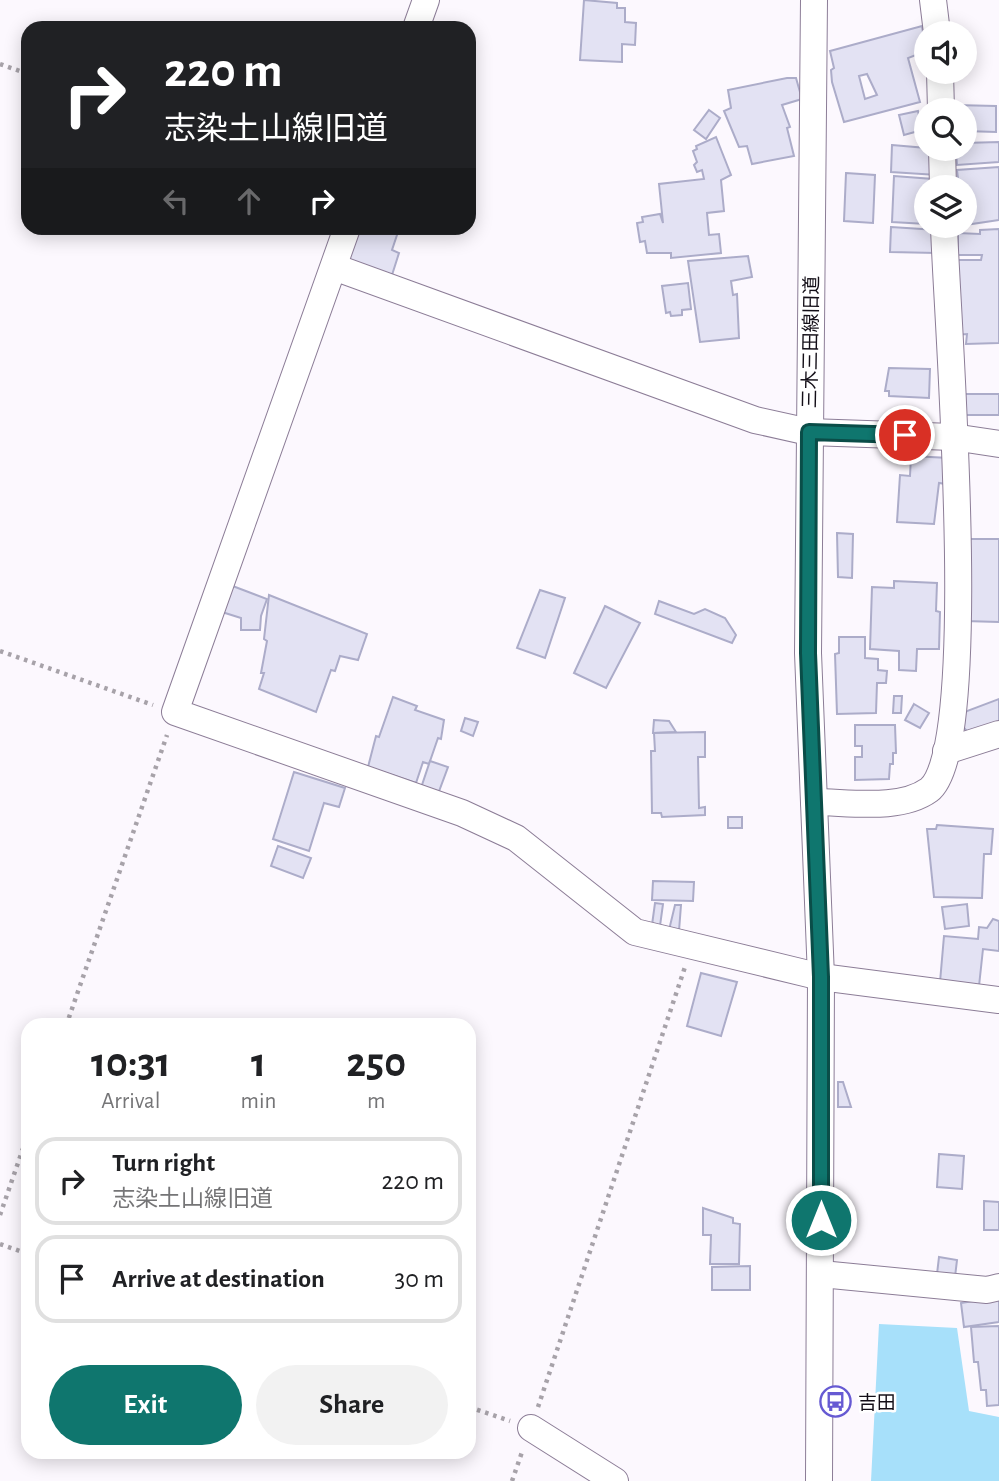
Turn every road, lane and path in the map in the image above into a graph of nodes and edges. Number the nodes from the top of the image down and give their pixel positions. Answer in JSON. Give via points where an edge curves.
{"nodes":[{"id":1,"x":426,"y":0,"type":"edge"},
{"id":2,"x":814,"y":0,"type":"edge"},
{"id":3,"x":933,"y":0,"type":"edge"},
{"id":4,"x":418,"y":21,"type":"edge"},
{"id":5,"x":936,"y":21,"type":"edge"},
{"id":6,"x":0,"y":64,"type":"edge"},
{"id":7,"x":21,"y":72,"type":"edge"},
{"id":8,"x":345,"y":235,"type":"edge"},
{"id":9,"x":945,"y":238,"type":"edge"},
{"id":10,"x":334,"y":267,"type":"junction"},
{"id":11,"x":809,"y":432,"type":"junction"},
{"id":12,"x":953,"y":437,"type":"junction"},
{"id":13,"x":999,"y":444,"type":"edge"},
{"id":14,"x":0,"y":651,"type":"edge"},
{"id":15,"x":175,"y":712,"type":"junction"},
{"id":16,"x":999,"y":734,"type":"edge"},
{"id":17,"x":946,"y":751,"type":"junction"},
{"id":18,"x":814,"y":802,"type":"junction"},
{"id":19,"x":692,"y":947,"type":"junction"},
{"id":20,"x":821,"y":977,"type":"junction"},
{"id":21,"x":999,"y":1000,"type":"edge"},
{"id":22,"x":69,"y":1018,"type":"edge"},
{"id":23,"x":21,"y":1154,"type":"edge"},
{"id":24,"x":0,"y":1215,"type":"edge"},
{"id":25,"x":0,"y":1244,"type":"edge"},
{"id":26,"x":21,"y":1252,"type":"edge"},
{"id":27,"x":821,"y":1273,"type":"junction"},
{"id":28,"x":999,"y":1287,"type":"edge"},
{"id":29,"x":476,"y":1409,"type":"edge"},
{"id":30,"x":531,"y":1428,"type":"junction"},
{"id":31,"x":615,"y":1481,"type":"edge"},
{"id":32,"x":819,"y":1481,"type":"edge"}],
"edges":[{"from":1,"to":4,"type":"street"},
{"from":2,"to":11,"type":"street","name":"三木三田線旧道"},
{"from":3,"to":5,"type":"street"},
{"from":6,"to":7,"type":"path"},
{"from":8,"to":10,"type":"street"},
{"from":9,"to":12,"type":"street"},
{"from":10,"to":11,"type":"street","via":[[755,420]]},
{"from":10,"to":15,"type":"street"},
{"from":11,"to":12,"type":"street"},
{"from":11,"to":18,"type":"street","name":"三木三田線旧道","via":[[808,653]]},
{"from":12,"to":13,"type":"street"},
{"from":12,"to":17,"type":"street","via":[[960,579],[954,704]]},
{"from":14,"to":15,"type":"path"},
{"from":15,"to":19,"type":"street","via":[[462,813],[516,838],[635,932]]},
{"from":15,"to":22,"type":"path"},
{"from":16,"to":17,"type":"street"},
{"from":17,"to":18,"type":"street","via":[[942,772],[931,789],[913,798]]},
{"from":18,"to":20,"type":"street","name":"三木三田線旧道"},
{"from":19,"to":20,"type":"street"},
{"from":19,"to":30,"type":"path"},
{"from":20,"to":21,"type":"street"},
{"from":20,"to":27,"type":"street","name":"三木三田線旧道"},
{"from":23,"to":24,"type":"path"},
{"from":25,"to":26,"type":"path"},
{"from":27,"to":28,"type":"street","via":[[988,1290]]},
{"from":27,"to":32,"type":"street","name":"三木三田線旧道"},
{"from":29,"to":30,"type":"path"},
{"from":30,"to":31,"type":"street"}]}
